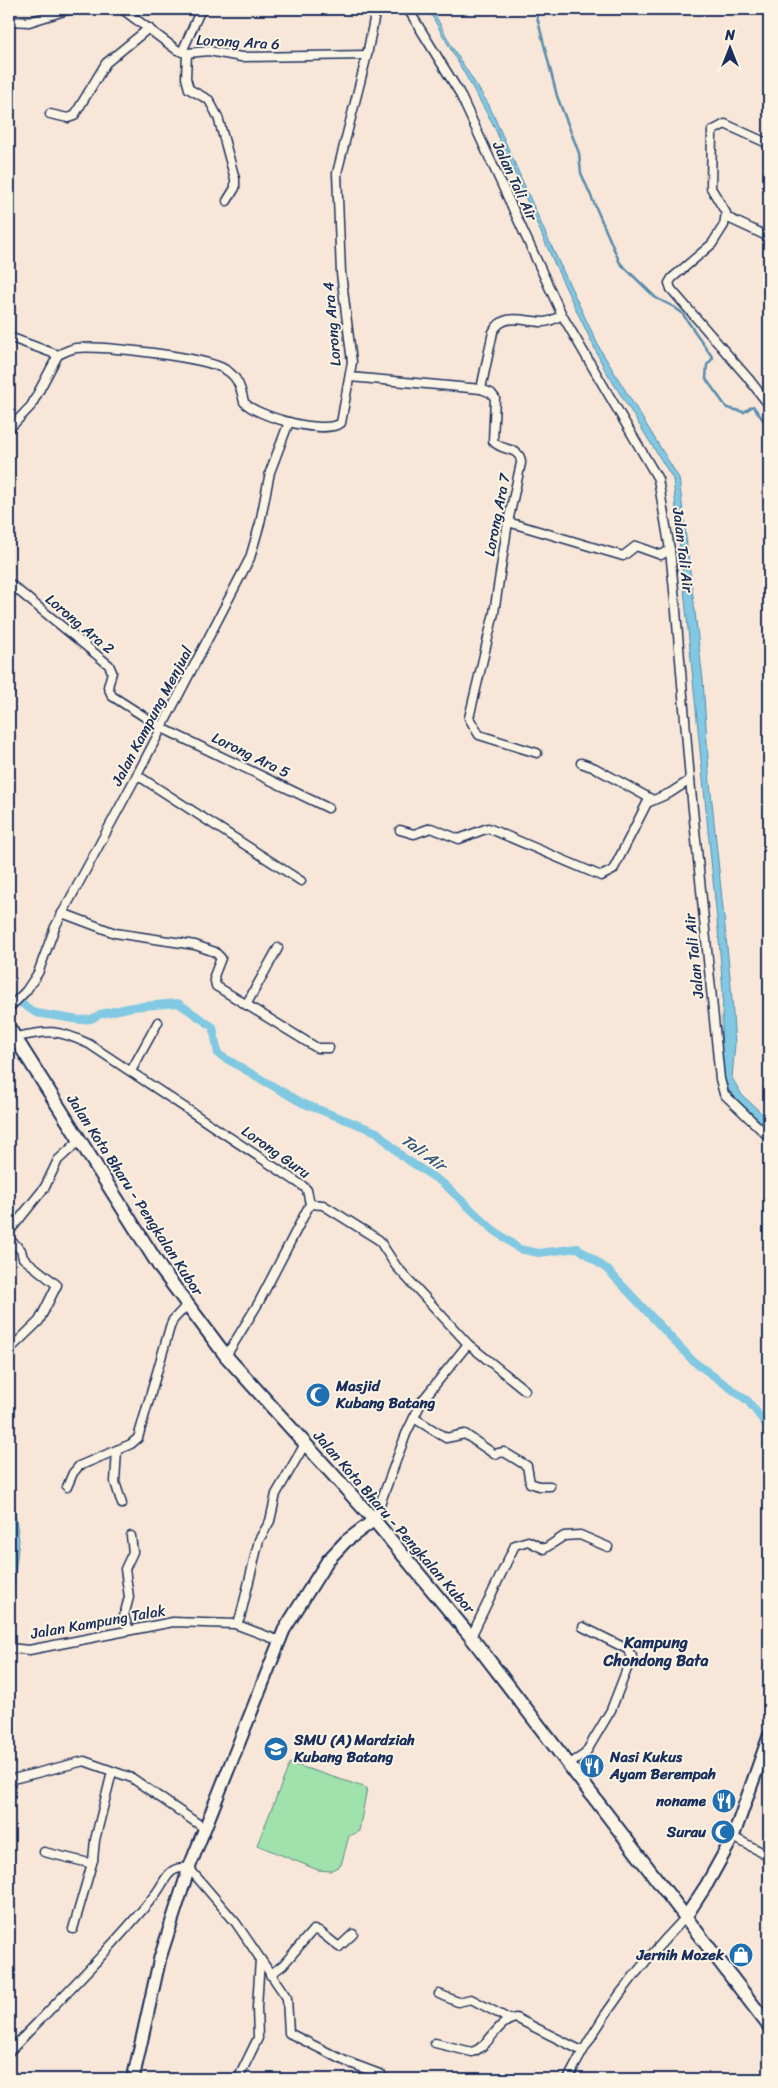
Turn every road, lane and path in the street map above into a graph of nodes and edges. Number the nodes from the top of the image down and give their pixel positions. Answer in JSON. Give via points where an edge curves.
{"nodes":[{"id":1,"x":71,"y":9,"type":"edge"},
{"id":2,"x":122,"y":9,"type":"edge"},
{"id":3,"x":201,"y":9,"type":"edge"},
{"id":4,"x":376,"y":9,"type":"edge"},
{"id":5,"x":408,"y":9,"type":"edge"},
{"id":6,"x":9,"y":21,"type":"edge"},
{"id":7,"x":149,"y":28,"type":"junction"},
{"id":8,"x":185,"y":53,"type":"junction"},
{"id":9,"x":367,"y":55,"type":"junction"},
{"id":10,"x":50,"y":114,"type":"dead end"},
{"id":11,"x":769,"y":142,"type":"edge"},
{"id":12,"x":227,"y":201,"type":"dead end"},
{"id":13,"x":726,"y":217,"type":"junction"},
{"id":14,"x":769,"y":237,"type":"edge"},
{"id":15,"x":562,"y":315,"type":"junction"},
{"id":16,"x":9,"y":337,"type":"edge"},
{"id":17,"x":58,"y":354,"type":"junction"},
{"id":18,"x":350,"y":377,"type":"junction"},
{"id":19,"x":481,"y":390,"type":"junction"},
{"id":20,"x":769,"y":405,"type":"edge"},
{"id":21,"x":289,"y":422,"type":"junction"},
{"id":22,"x":9,"y":429,"type":"edge"},
{"id":23,"x":508,"y":522,"type":"junction"},
{"id":24,"x":670,"y":550,"type":"junction"},
{"id":25,"x":9,"y":583,"type":"edge"},
{"id":26,"x":162,"y":728,"type":"junction"},
{"id":27,"x":537,"y":753,"type":"dead end"},
{"id":28,"x":581,"y":763,"type":"dead end"},
{"id":29,"x":137,"y":775,"type":"junction"},
{"id":30,"x":690,"y":780,"type":"junction"},
{"id":31,"x":653,"y":800,"type":"junction"},
{"id":32,"x":328,"y":808,"type":"dead end"},
{"id":33,"x":400,"y":830,"type":"dead end"},
{"id":34,"x":301,"y":881,"type":"dead end"},
{"id":35,"x":62,"y":913,"type":"junction"},
{"id":36,"x":278,"y":948,"type":"dead end"},
{"id":37,"x":246,"y":1005,"type":"junction"},
{"id":38,"x":9,"y":1008,"type":"edge"},
{"id":39,"x":158,"y":1022,"type":"dead end"},
{"id":40,"x":12,"y":1033,"type":"edge"},
{"id":41,"x":329,"y":1048,"type":"dead end"},
{"id":42,"x":131,"y":1071,"type":"junction"},
{"id":43,"x":769,"y":1136,"type":"edge"},
{"id":44,"x":80,"y":1140,"type":"junction"},
{"id":45,"x":310,"y":1204,"type":"junction"},
{"id":46,"x":9,"y":1232,"type":"edge"},
{"id":47,"x":9,"y":1239,"type":"edge"},
{"id":48,"x":186,"y":1306,"type":"junction"},
{"id":49,"x":468,"y":1344,"type":"junction"},
{"id":50,"x":9,"y":1350,"type":"edge"},
{"id":51,"x":226,"y":1356,"type":"junction"},
{"id":52,"x":525,"y":1390,"type":"dead end"},
{"id":53,"x":414,"y":1418,"type":"junction"},
{"id":54,"x":306,"y":1444,"type":"junction"},
{"id":55,"x":117,"y":1450,"type":"junction"},
{"id":56,"x":550,"y":1486,"type":"dead end"},
{"id":57,"x":67,"y":1487,"type":"dead end"},
{"id":58,"x":122,"y":1504,"type":"dead end"},
{"id":59,"x":374,"y":1520,"type":"junction"},
{"id":60,"x":131,"y":1536,"type":"dead end"},
{"id":61,"x":608,"y":1547,"type":"dead end"},
{"id":62,"x":235,"y":1624,"type":"junction"},
{"id":63,"x":583,"y":1627,"type":"dead end"},
{"id":64,"x":129,"y":1630,"type":"junction"},
{"id":65,"x":471,"y":1637,"type":"junction"},
{"id":66,"x":280,"y":1641,"type":"junction"},
{"id":67,"x":9,"y":1648,"type":"edge"},
{"id":68,"x":769,"y":1736,"type":"edge"},
{"id":69,"x":568,"y":1765,"type":"junction"},
{"id":70,"x":112,"y":1772,"type":"junction"},
{"id":71,"x":9,"y":1780,"type":"edge"},
{"id":72,"x":204,"y":1828,"type":"junction"},
{"id":73,"x":734,"y":1837,"type":"junction"},
{"id":74,"x":44,"y":1852,"type":"dead end"},
{"id":75,"x":769,"y":1856,"type":"edge"},
{"id":76,"x":93,"y":1860,"type":"junction"},
{"id":77,"x":189,"y":1868,"type":"junction"},
{"id":78,"x":685,"y":1918,"type":"junction"},
{"id":79,"x":74,"y":1929,"type":"dead end"},
{"id":80,"x":353,"y":1934,"type":"dead end"},
{"id":81,"x":260,"y":1959,"type":"junction"},
{"id":82,"x":270,"y":1975,"type":"junction"},
{"id":83,"x":439,"y":1994,"type":"dead end"},
{"id":84,"x":509,"y":2019,"type":"junction"},
{"id":85,"x":769,"y":2026,"type":"edge"},
{"id":86,"x":435,"y":2043,"type":"dead end"},
{"id":87,"x":582,"y":2051,"type":"junction"},
{"id":88,"x":9,"y":2052,"type":"edge"},
{"id":89,"x":133,"y":2079,"type":"edge"},
{"id":90,"x":238,"y":2079,"type":"edge"},
{"id":91,"x":384,"y":2079,"type":"edge"},
{"id":92,"x":568,"y":2079,"type":"edge"}],
"edges":[{"from":1,"to":6,"type":"street","via":[[29,22]]},
{"from":2,"to":7,"type":"street","name":"Lorong Ara 6"},
{"from":3,"to":8,"type":"street"},
{"from":4,"to":9,"type":"street","name":"Lorong Ara 4"},
{"from":5,"to":15,"type":"street","name":"Jalan Tali Air","via":[[459,92]]},
{"from":7,"to":8,"type":"street","name":"Lorong Ara 6"},
{"from":7,"to":10,"type":"street","via":[[106,63],[74,116]]},
{"from":8,"to":9,"type":"street","name":"Lorong Ara 6","via":[[209,51],[241,57],[284,58]]},
{"from":8,"to":12,"type":"street","via":[[187,84],[192,92],[204,96],[213,105],[234,174],[235,188]]},
{"from":9,"to":18,"type":"street","name":"Lorong Ara 4","via":[[337,173],[341,273],[351,345]]},
{"from":11,"to":13,"type":"street","via":[[725,124],[712,131],[711,188]]},
{"from":13,"to":14,"type":"street"},
{"from":13,"to":20,"type":"street","via":[[712,244],[672,278],[670,286]]},
{"from":15,"to":19,"type":"street","via":[[551,321],[511,319],[497,325]]},
{"from":15,"to":24,"type":"street","name":"Jalan Tali Air","via":[[656,474]]},
{"from":16,"to":17,"type":"street"},
{"from":17,"to":21,"type":"street","name":"Lorong Ara 4","via":[[69,349],[90,348],[192,358],[216,364],[237,379],[248,406]]},
{"from":17,"to":22,"type":"street","via":[[31,406]]},
{"from":18,"to":19,"type":"street"},
{"from":18,"to":21,"type":"street","name":"Lorong Ara 4","via":[[341,423],[328,427]]},
{"from":19,"to":23,"type":"street","name":"Lorong Ara 7","via":[[496,398],[493,441],[499,447],[516,452],[521,459]]},
{"from":21,"to":26,"type":"street","name":"Jalan Kampung Menjual","via":[[270,472],[250,558]]},
{"from":23,"to":24,"type":"street","via":[[623,556],[636,546],[661,555]]},
{"from":23,"to":27,"type":"street","name":"Lorong Ara 7","via":[[494,613],[469,718],[479,736]]},
{"from":24,"to":30,"type":"street","name":"Jalan Tali Air"},
{"from":25,"to":26,"type":"street","name":"Lorong Ara 2","via":[[109,665],[112,672],[108,687],[112,696]]},
{"from":26,"to":29,"type":"street","name":"Jalan Kampung Menjual"},
{"from":26,"to":32,"type":"street","name":"Lorong Ara 5"},
{"from":28,"to":31,"type":"street"},
{"from":29,"to":34,"type":"street"},
{"from":29,"to":35,"type":"street","name":"Jalan Kampung Menjual"},
{"from":30,"to":31,"type":"street"},
{"from":30,"to":43,"type":"street","name":"Jalan Tali Air","via":[[721,1087],[724,1094]]},
{"from":31,"to":33,"type":"street","via":[[642,808],[613,870],[601,876],[488,828],[459,839],[431,828],[414,834]]},
{"from":35,"to":37,"type":"street","via":[[115,933],[195,945],[214,952],[221,958],[214,976],[216,986]]},
{"from":35,"to":38,"type":"street","name":"Jalan Kampung Menjual","via":[[38,973]]},
{"from":36,"to":37,"type":"street"},
{"from":37,"to":41,"type":"street","via":[[317,1048]]},
{"from":39,"to":42,"type":"street"},
{"from":40,"to":42,"type":"street","name":"Lorong Guru","via":[[67,1033]]},
{"from":40,"to":44,"type":"main road","name":"Jalan Kota Bharu - Pengkalan Kubor"},
{"from":42,"to":45,"type":"street","name":"Lorong Guru","via":[[303,1186]]},
{"from":44,"to":46,"type":"street","via":[[58,1160],[45,1187]]},
{"from":44,"to":48,"type":"main road","name":"Jalan Kota Bharu - Pengkalan Kubor"},
{"from":45,"to":49,"type":"street","via":[[323,1205],[379,1240],[396,1266]]},
{"from":45,"to":51,"type":"street"},
{"from":47,"to":50,"type":"street","via":[[21,1250],[23,1258],[56,1285],[39,1321]]},
{"from":48,"to":51,"type":"main road","name":"Jalan Kota Bharu - Pengkalan Kubor"},
{"from":48,"to":55,"type":"street","via":[[170,1327],[140,1436],[134,1443]]},
{"from":49,"to":52,"type":"street"},
{"from":49,"to":53,"type":"street","via":[[430,1390]]},
{"from":51,"to":54,"type":"main road","name":"Jalan Kota Bharu - Pengkalan Kubor"},
{"from":53,"to":56,"type":"street","via":[[446,1438],[465,1434],[494,1454],[504,1452],[527,1466],[530,1483]]},
{"from":53,"to":59,"type":"street"},
{"from":54,"to":59,"type":"main road","name":"Jalan Kota Bharu - Pengkalan Kubor"},
{"from":54,"to":62,"type":"street","via":[[276,1494],[270,1521],[258,1541],[240,1618]]},
{"from":55,"to":57,"type":"street","via":[[77,1468]]},
{"from":55,"to":58,"type":"street","via":[[115,1482]]},
{"from":59,"to":65,"type":"main road","name":"Jalan Kota Bharu - Pengkalan Kubor"},
{"from":59,"to":66,"type":"street","via":[[346,1541],[328,1560]]},
{"from":60,"to":64,"type":"street","via":[[133,1552],[125,1569],[129,1597],[124,1616]]},
{"from":61,"to":65,"type":"street","via":[[582,1535],[564,1536],[544,1549],[528,1541],[515,1545]]},
{"from":62,"to":64,"type":"street","name":"Jalan Kampung Talak","via":[[172,1622]]},
{"from":62,"to":66,"type":"street","name":"Jalan Kampung Talak"},
{"from":63,"to":69,"type":"street","via":[[627,1649],[632,1656],[611,1710],[585,1754]]},
{"from":64,"to":67,"type":"street","name":"Jalan Kampung Talak","via":[[29,1650]]},
{"from":65,"to":69,"type":"main road","name":"Jalan Kota Bharu - Pengkalan Kubor"},
{"from":66,"to":72,"type":"street"},
{"from":68,"to":73,"type":"street"},
{"from":69,"to":78,"type":"main road","name":"Jalan Kota Bharu - Pengkalan Kubor"},
{"from":70,"to":71,"type":"street","via":[[78,1761]]},
{"from":70,"to":72,"type":"street","via":[[132,1778]]},
{"from":70,"to":76,"type":"street"},
{"from":72,"to":77,"type":"street"},
{"from":73,"to":75,"type":"street"},
{"from":73,"to":78,"type":"street"},
{"from":74,"to":76,"type":"street","via":[[89,1863]]},
{"from":76,"to":79,"type":"street"},
{"from":77,"to":81,"type":"street","via":[[236,1923]]},
{"from":77,"to":88,"type":"street","via":[[176,1867],[172,1870],[135,1919]]},
{"from":77,"to":89,"type":"street","via":[[160,1958]]},
{"from":78,"to":85,"type":"main road","name":"Jalan Kota Bharu - Pengkalan Kubor"},
{"from":78,"to":87,"type":"street","via":[[616,1996]]},
{"from":80,"to":82,"type":"street","via":[[338,1947],[319,1931],[313,1930]]},
{"from":81,"to":82,"type":"street"},
{"from":81,"to":90,"type":"street","via":[[258,2038]]},
{"from":82,"to":91,"type":"street","via":[[288,2000],[289,2033],[382,2075]]},
{"from":83,"to":84,"type":"street","via":[[458,2002],[473,2000]]},
{"from":84,"to":86,"type":"street","via":[[479,2050],[465,2052]]},
{"from":84,"to":87,"type":"street","via":[[522,2020]]},
{"from":87,"to":92,"type":"street"}]}
